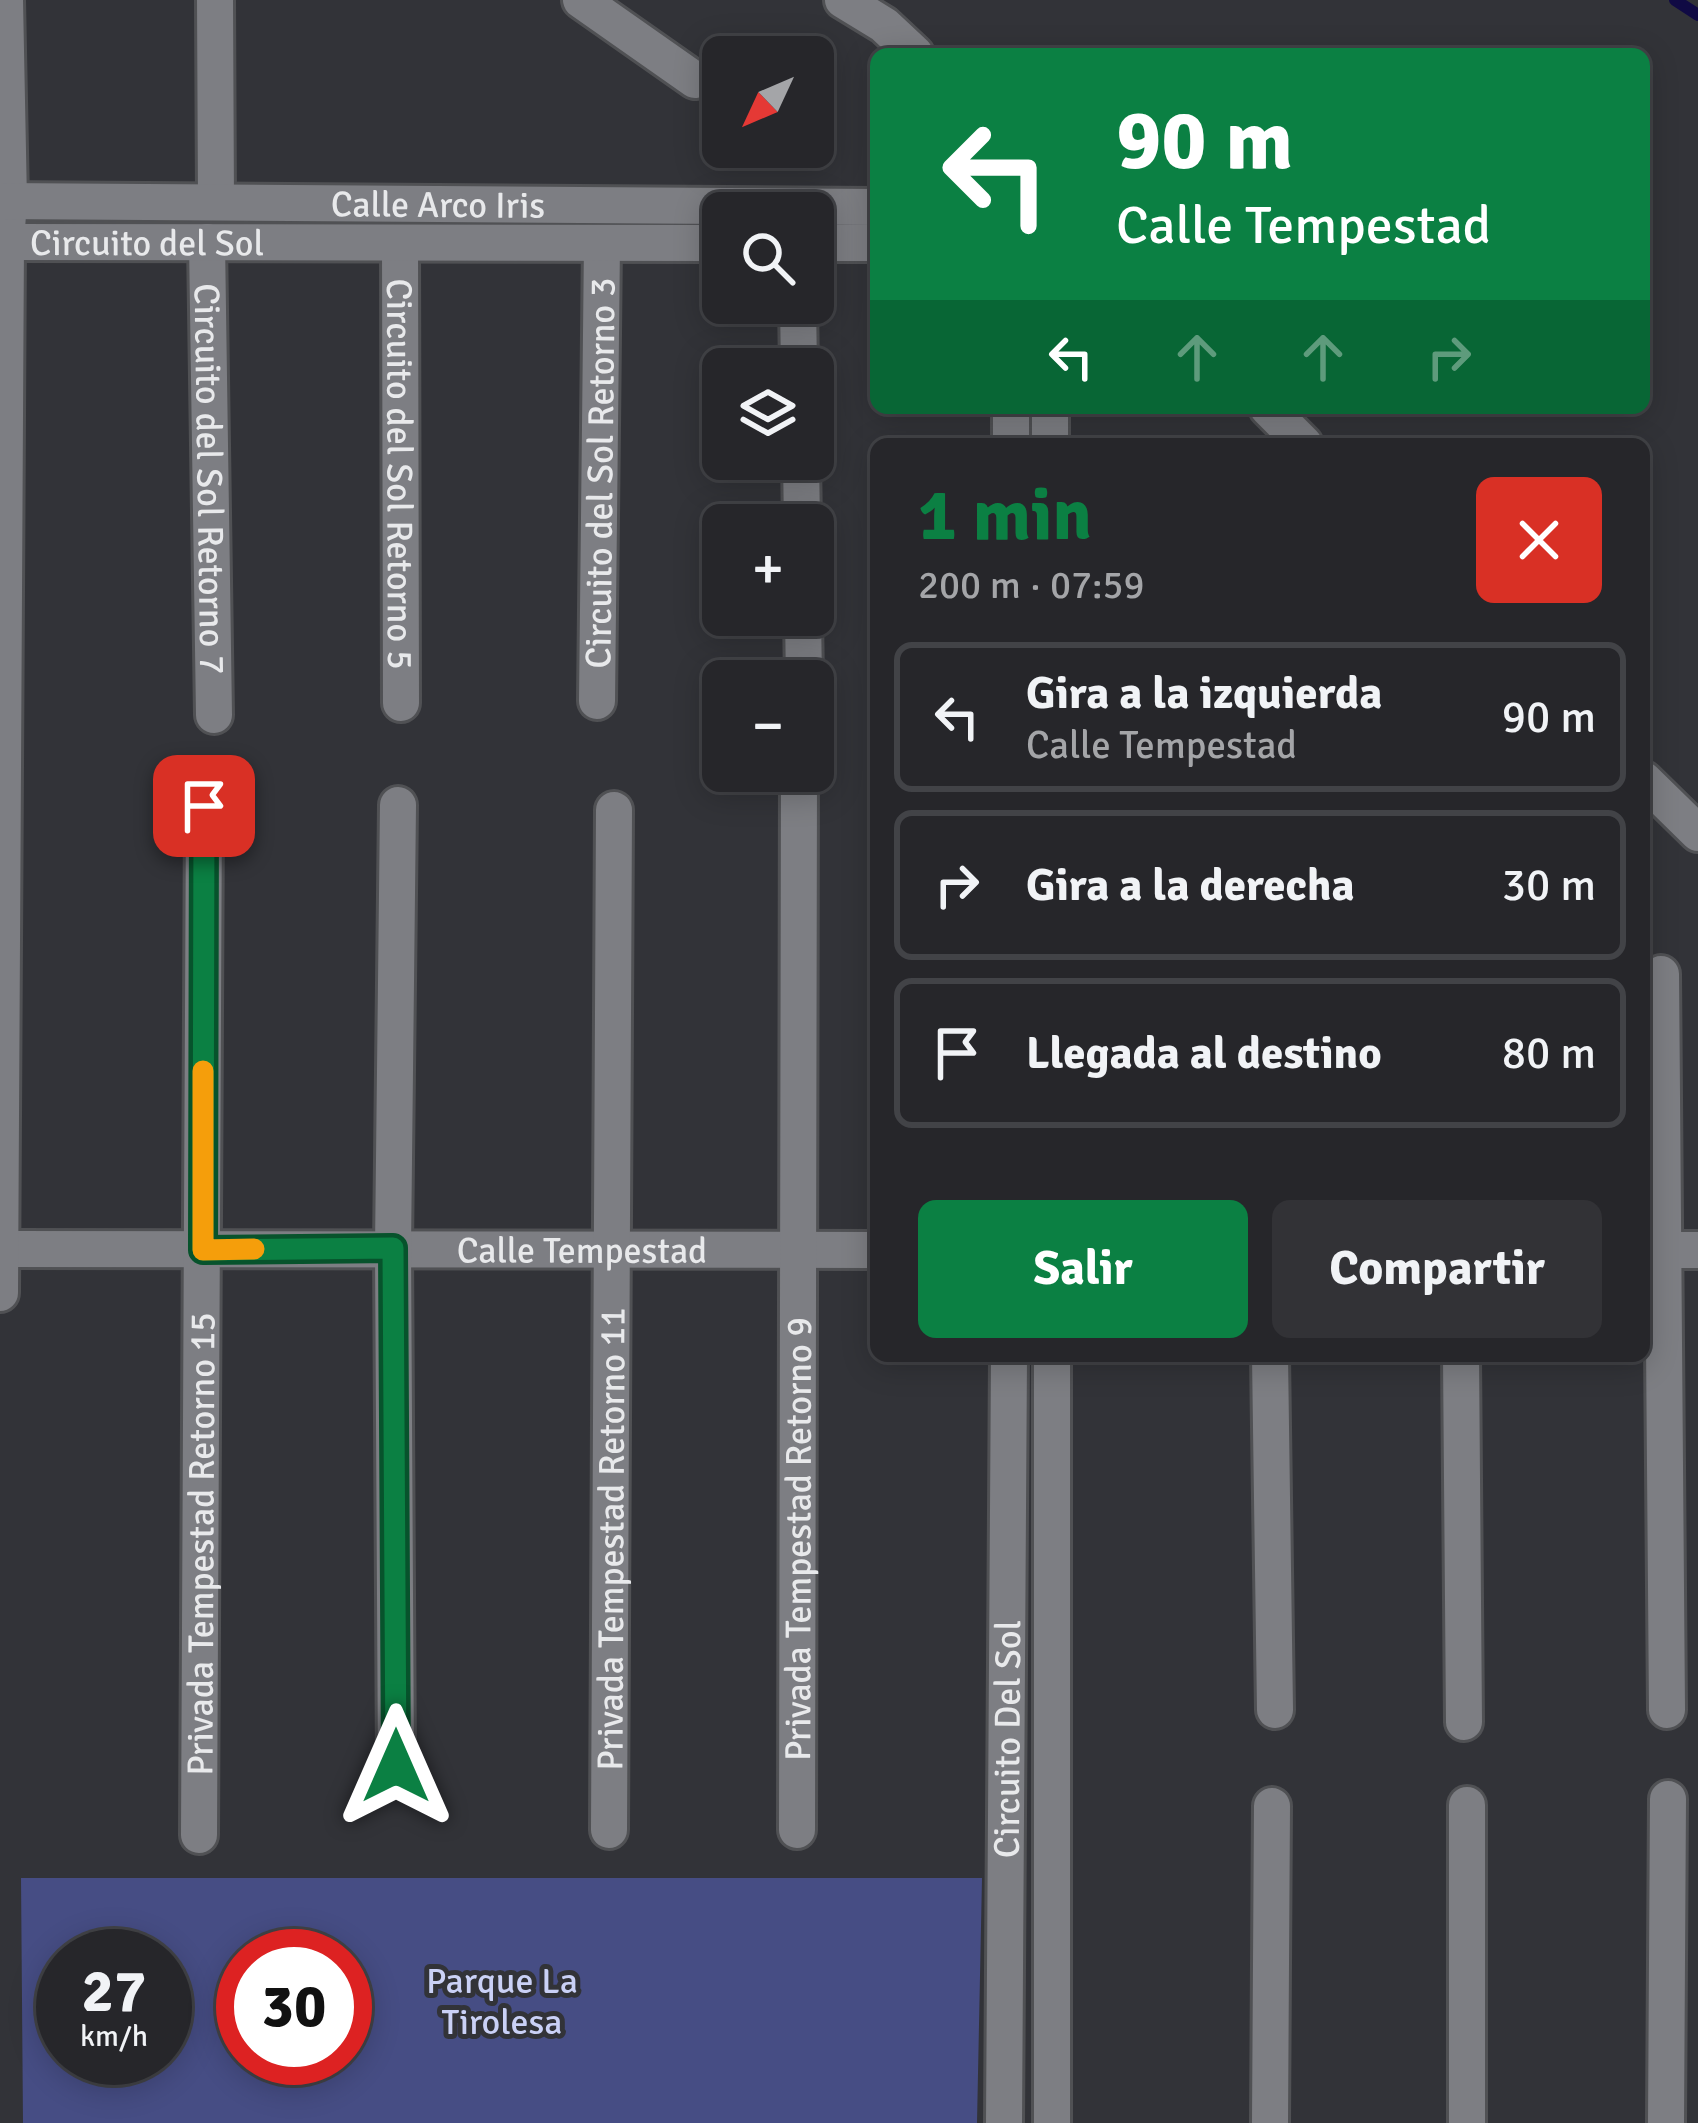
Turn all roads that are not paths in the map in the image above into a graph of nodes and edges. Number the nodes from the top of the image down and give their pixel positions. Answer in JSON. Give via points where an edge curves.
{"nodes":[{"id":1,"x":5,"y":0,"type":"edge"},
{"id":2,"x":215,"y":0,"type":"edge"},
{"id":3,"x":581,"y":0,"type":"edge"},
{"id":4,"x":843,"y":0,"type":"edge"},
{"id":5,"x":909,"y":48,"type":"edge"},
{"id":6,"x":695,"y":80,"type":"dead end"},
{"id":7,"x":4,"y":201,"type":"edge"},
{"id":8,"x":216,"y":201,"type":"junction"},
{"id":9,"x":870,"y":207,"type":"edge"},
{"id":10,"x":3,"y":242,"type":"edge"},
{"id":11,"x":207,"y":242,"type":"junction"},
{"id":12,"x":400,"y":242,"type":"junction"},
{"id":13,"x":602,"y":243,"type":"junction"},
{"id":14,"x":702,"y":243,"type":"edge"},
{"id":15,"x":834,"y":243,"type":"edge"},
{"id":16,"x":870,"y":243,"type":"edge"},
{"id":17,"x":1273,"y":414,"type":"edge"},
{"id":18,"x":1298,"y":438,"type":"edge"},
{"id":19,"x":597,"y":700,"type":"dead end"},
{"id":20,"x":401,"y":703,"type":"dead end"},
{"id":21,"x":214,"y":715,"type":"dead end"},
{"id":22,"x":1650,"y":786,"type":"edge"},
{"id":23,"x":799,"y":792,"type":"edge"},
{"id":24,"x":204,"y":806,"type":"dead end"},
{"id":25,"x":398,"y":806,"type":"dead end"},
{"id":26,"x":614,"y":810,"type":"dead end"},
{"id":27,"x":1698,"y":833,"type":"edge"},
{"id":28,"x":1661,"y":974,"type":"dead end"},
{"id":29,"x":1680,"y":1123,"type":"edge"},
{"id":30,"x":393,"y":1248,"type":"junction"},
{"id":31,"x":0,"y":1249,"type":"edge"},
{"id":32,"x":203,"y":1250,"type":"junction"},
{"id":33,"x":610,"y":1250,"type":"junction"},
{"id":34,"x":798,"y":1250,"type":"junction"},
{"id":35,"x":870,"y":1250,"type":"edge"},
{"id":36,"x":1668,"y":1250,"type":"edge"},
{"id":37,"x":0,"y":1293,"type":"edge"},
{"id":38,"x":1009,"y":1362,"type":"edge"},
{"id":39,"x":1052,"y":1362,"type":"edge"},
{"id":40,"x":1270,"y":1362,"type":"edge"},
{"id":41,"x":1461,"y":1362,"type":"edge"},
{"id":42,"x":1275,"y":1710,"type":"dead end"},
{"id":43,"x":1667,"y":1710,"type":"dead end"},
{"id":44,"x":1465,"y":1722,"type":"dead end"},
{"id":45,"x":396,"y":1766,"type":"dead end"},
{"id":46,"x":1668,"y":1799,"type":"dead end"},
{"id":47,"x":1467,"y":1805,"type":"dead end"},
{"id":48,"x":1272,"y":1806,"type":"dead end"},
{"id":49,"x":609,"y":1830,"type":"dead end"},
{"id":50,"x":797,"y":1830,"type":"dead end"},
{"id":51,"x":199,"y":1835,"type":"dead end"},
{"id":52,"x":1004,"y":2123,"type":"edge"},
{"id":53,"x":1052,"y":2123,"type":"edge"},
{"id":54,"x":1270,"y":2123,"type":"edge"},
{"id":55,"x":1467,"y":2123,"type":"edge"},
{"id":56,"x":1666,"y":2123,"type":"edge"}],
"edges":[{"from":1,"to":7,"type":"street"},
{"from":2,"to":8,"type":"street"},
{"from":3,"to":6,"type":"street"},
{"from":4,"to":5,"type":"street"},
{"from":7,"to":8,"type":"street","name":"Calle Arco Iris"},
{"from":7,"to":10,"type":"street"},
{"from":8,"to":9,"type":"street","name":"Calle Arco Iris"},
{"from":10,"to":11,"type":"street","name":"Circuito del Sol"},
{"from":10,"to":31,"type":"street"},
{"from":11,"to":12,"type":"street","name":"Circuito del Sol"},
{"from":11,"to":21,"type":"street","name":"Circuito del Sol Retorno 7"},
{"from":12,"to":13,"type":"street","name":"Circuito del Sol"},
{"from":12,"to":20,"type":"street","name":"Circuito del Sol Retorno 5"},
{"from":13,"to":14,"type":"street","name":"Circuito del Sol"},
{"from":13,"to":19,"type":"street","name":"Circuito del Sol Retorno 3"},
{"from":15,"to":16,"type":"street"},
{"from":17,"to":18,"type":"street"},
{"from":22,"to":27,"type":"street"},
{"from":23,"to":34,"type":"street","name":"Privada Tempestad Retorno 9"},
{"from":24,"to":32,"type":"street","name":"Privada Tempestad Retorno 15"},
{"from":25,"to":30,"type":"street"},
{"from":26,"to":33,"type":"street","name":"Privada Tempestad Retorno 11"},
{"from":28,"to":29,"type":"street"},
{"from":29,"to":36,"type":"street"},
{"from":30,"to":32,"type":"street","name":"Calle Tempestad"},
{"from":30,"to":33,"type":"street","name":"Calle Tempestad"},
{"from":30,"to":45,"type":"street"},
{"from":31,"to":32,"type":"street","name":"Calle Tempestad"},
{"from":31,"to":37,"type":"street"},
{"from":32,"to":51,"type":"street","name":"Privada Tempestad Retorno 15"},
{"from":33,"to":34,"type":"street","name":"Calle Tempestad"},
{"from":33,"to":49,"type":"street","name":"Privada Tempestad Retorno 11"},
{"from":34,"to":35,"type":"street","name":"Calle Tempestad"},
{"from":34,"to":50,"type":"street","name":"Privada Tempestad Retorno 9"},
{"from":36,"to":43,"type":"street"},
{"from":38,"to":52,"type":"street","name":"Circuito Del Sol"},
{"from":39,"to":53,"type":"street","name":"Circuito Del Sol"},
{"from":40,"to":42,"type":"street"},
{"from":41,"to":44,"type":"street"},
{"from":46,"to":56,"type":"street"},
{"from":47,"to":55,"type":"street"},
{"from":48,"to":54,"type":"street"}]}
